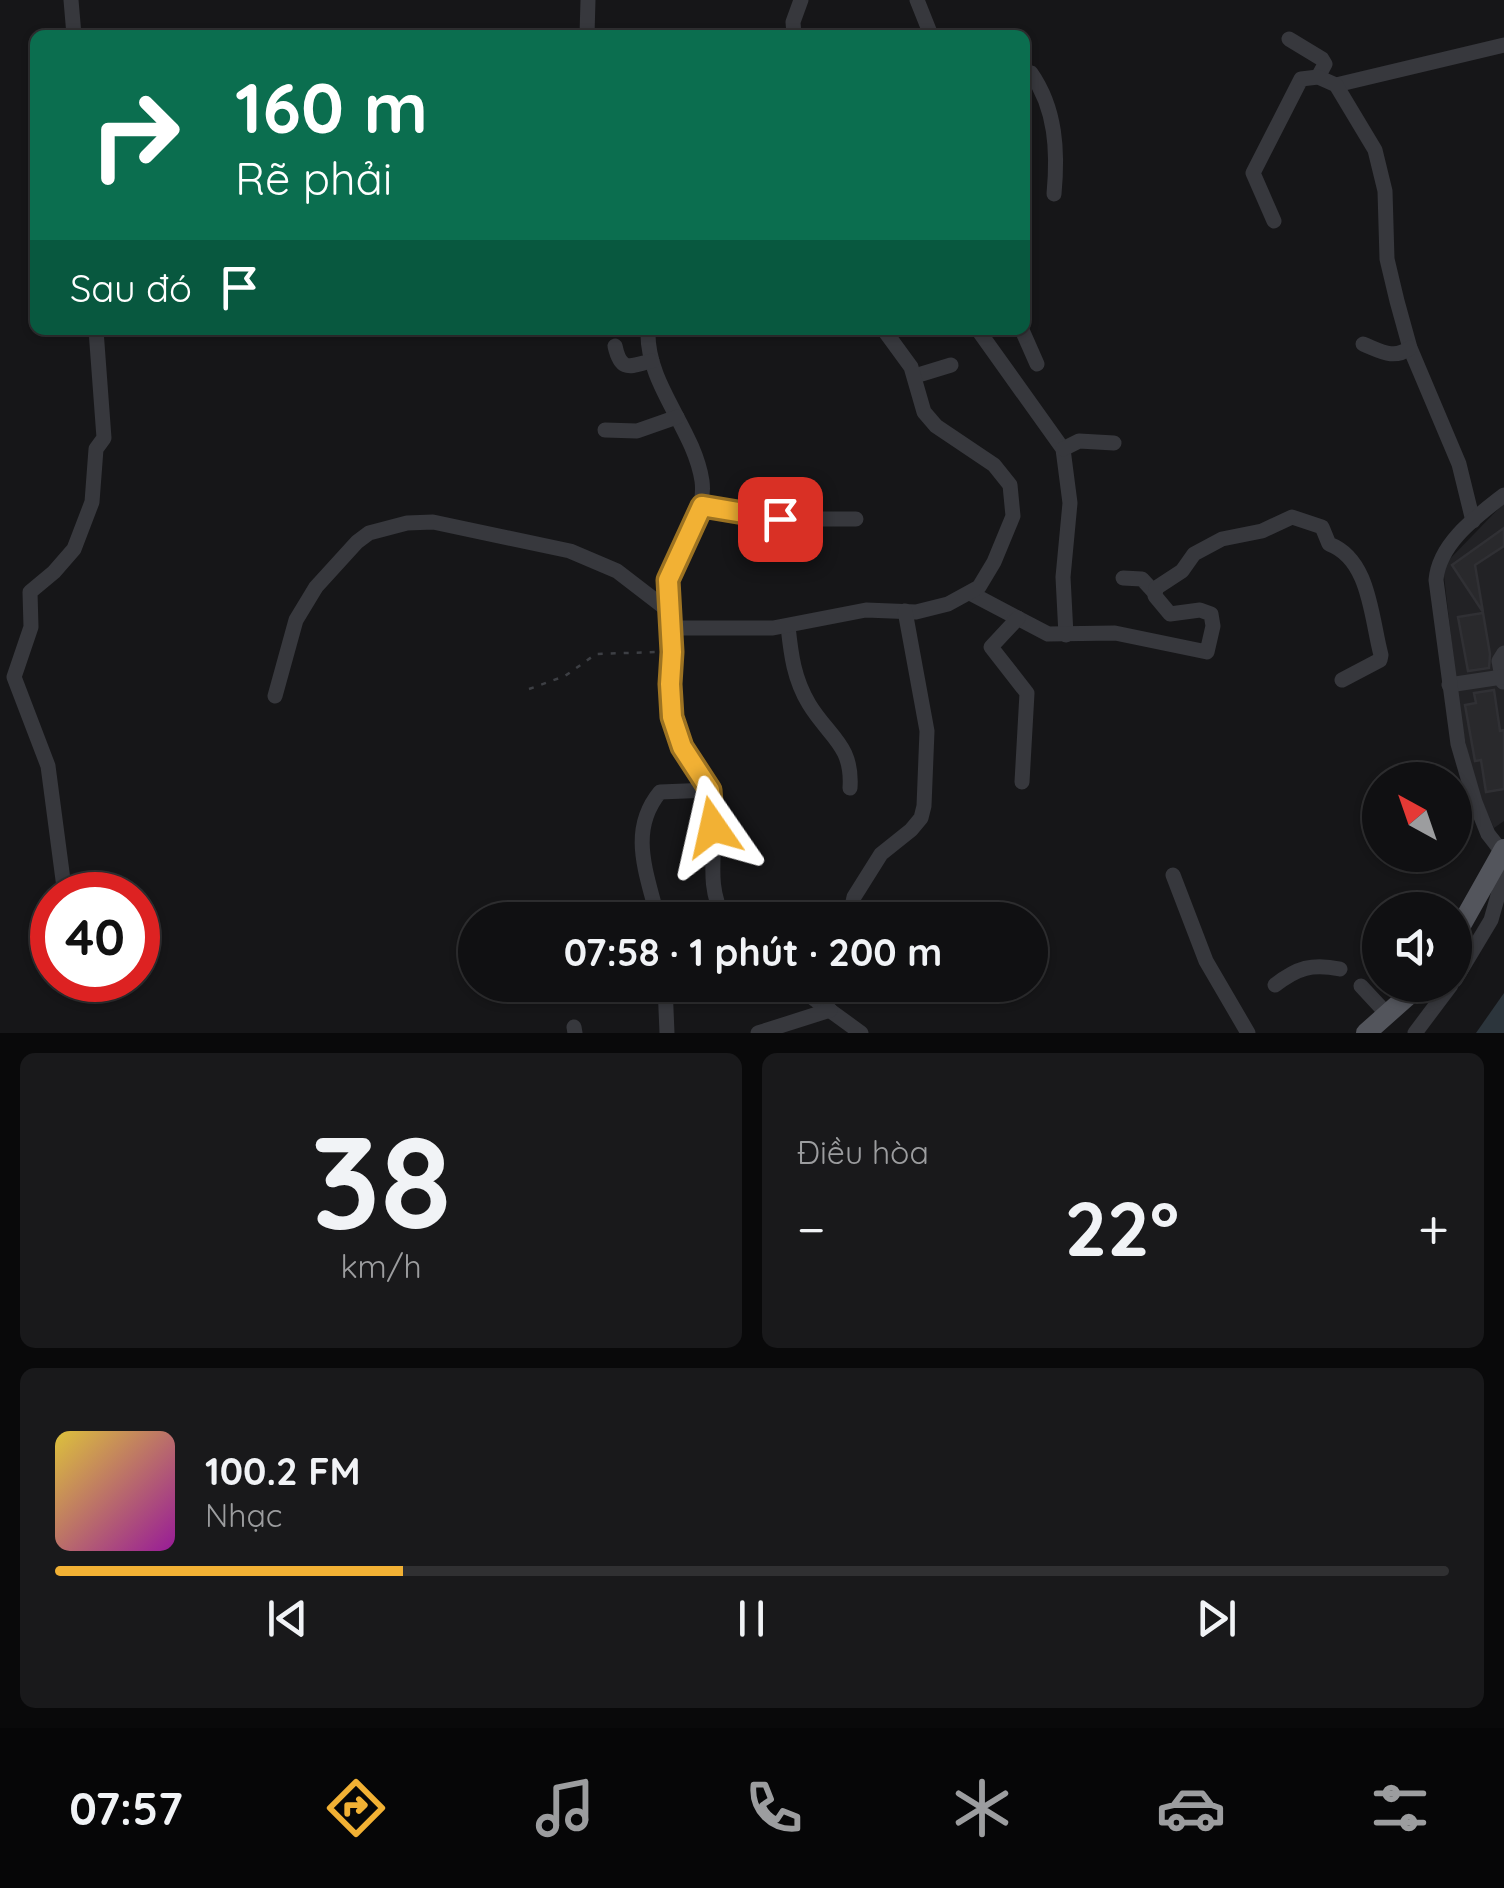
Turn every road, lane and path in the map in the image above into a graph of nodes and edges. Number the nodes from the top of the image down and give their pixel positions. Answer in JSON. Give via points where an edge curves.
{"nodes":[{"id":1,"x":70,"y":0,"type":"edge"},
{"id":2,"x":588,"y":0,"type":"edge"},
{"id":3,"x":801,"y":0,"type":"edge"},
{"id":4,"x":917,"y":0,"type":"edge"},
{"id":5,"x":73,"y":30,"type":"edge"},
{"id":6,"x":587,"y":30,"type":"edge"},
{"id":7,"x":794,"y":30,"type":"edge"},
{"id":8,"x":926,"y":30,"type":"edge"},
{"id":9,"x":1289,"y":39,"type":"dead end"},
{"id":10,"x":1504,"y":46,"type":"edge"},
{"id":11,"x":1030,"y":73,"type":"edge"},
{"id":12,"x":1318,"y":77,"type":"junction"},
{"id":13,"x":1336,"y":85,"type":"junction"},
{"id":14,"x":1054,"y":194,"type":"dead end"},
{"id":15,"x":1274,"y":221,"type":"dead end"},
{"id":16,"x":96,"y":335,"type":"edge"},
{"id":17,"x":649,"y":335,"type":"edge"},
{"id":18,"x":887,"y":335,"type":"edge"},
{"id":19,"x":982,"y":335,"type":"edge"},
{"id":20,"x":1024,"y":335,"type":"edge"},
{"id":21,"x":1363,"y":344,"type":"dead end"},
{"id":22,"x":616,"y":346,"type":"dead end"},
{"id":23,"x":1410,"y":348,"type":"junction"},
{"id":24,"x":652,"y":361,"type":"junction"},
{"id":25,"x":1037,"y":364,"type":"dead end"},
{"id":26,"x":951,"y":365,"type":"dead end"},
{"id":27,"x":915,"y":376,"type":"junction"},
{"id":28,"x":676,"y":418,"type":"junction"},
{"id":29,"x":605,"y":430,"type":"dead end"},
{"id":30,"x":1114,"y":443,"type":"dead end"},
{"id":31,"x":1062,"y":449,"type":"junction"},
{"id":32,"x":1504,"y":495,"type":"edge"},
{"id":33,"x":702,"y":506,"type":"junction"},
{"id":34,"x":856,"y":519,"type":"dead end"},
{"id":35,"x":1473,"y":521,"type":"junction"},
{"id":36,"x":1123,"y":578,"type":"dead end"},
{"id":37,"x":1154,"y":592,"type":"junction"},
{"id":38,"x":972,"y":594,"type":"junction"},
{"id":39,"x":669,"y":611,"type":"junction"},
{"id":40,"x":905,"y":611,"type":"junction"},
{"id":41,"x":1018,"y":618,"type":"junction"},
{"id":42,"x":788,"y":626,"type":"junction"},
{"id":43,"x":672,"y":628,"type":"junction"},
{"id":44,"x":1066,"y":635,"type":"junction"},
{"id":45,"x":672,"y":652,"type":"junction"},
{"id":46,"x":1504,"y":653,"type":"edge"},
{"id":47,"x":1342,"y":680,"type":"dead end"},
{"id":48,"x":1503,"y":681,"type":"edge"},
{"id":49,"x":1449,"y":685,"type":"junction"},
{"id":50,"x":529,"y":689,"type":"dead end"},
{"id":51,"x":275,"y":696,"type":"dead end"},
{"id":52,"x":1022,"y":782,"type":"dead end"},
{"id":53,"x":850,"y":788,"type":"dead end"},
{"id":54,"x":710,"y":790,"type":"junction"},
{"id":55,"x":1503,"y":856,"type":"edge"},
{"id":56,"x":62,"y":872,"type":"edge"},
{"id":57,"x":1504,"y":874,"type":"edge"},
{"id":58,"x":1173,"y":875,"type":"dead end"},
{"id":59,"x":653,"y":902,"type":"edge"},
{"id":60,"x":715,"y":902,"type":"edge"},
{"id":61,"x":853,"y":902,"type":"edge"},
{"id":62,"x":1472,"y":908,"type":"edge"},
{"id":63,"x":1472,"y":951,"type":"edge"},
{"id":64,"x":1340,"y":968,"type":"dead end"},
{"id":65,"x":1274,"y":985,"type":"dead end"},
{"id":66,"x":1361,"y":986,"type":"dead end"},
{"id":67,"x":666,"y":1002,"type":"edge"},
{"id":68,"x":818,"y":1002,"type":"edge"},
{"id":69,"x":1401,"y":1002,"type":"edge"},
{"id":70,"x":1438,"y":1002,"type":"edge"},
{"id":71,"x":830,"y":1010,"type":"junction"},
{"id":72,"x":1387,"y":1014,"type":"junction"},
{"id":73,"x":667,"y":1033,"type":"edge"},
{"id":74,"x":758,"y":1033,"type":"edge"},
{"id":75,"x":861,"y":1033,"type":"edge"},
{"id":76,"x":1248,"y":1033,"type":"edge"},
{"id":77,"x":1366,"y":1033,"type":"edge"},
{"id":78,"x":1415,"y":1033,"type":"edge"}],
"edges":[{"from":1,"to":5,"type":"street"},
{"from":2,"to":6,"type":"street"},
{"from":3,"to":7,"type":"street"},
{"from":4,"to":8,"type":"street"},
{"from":9,"to":12,"type":"street","via":[[1326,64]]},
{"from":10,"to":13,"type":"street"},
{"from":11,"to":14,"type":"street","via":[[1051,114]]},
{"from":12,"to":13,"type":"street"},
{"from":12,"to":15,"type":"street","via":[[1301,79],[1253,173]]},
{"from":13,"to":23,"type":"street","via":[[1376,150],[1387,259]]},
{"from":16,"to":56,"type":"street","via":[[104,438],[96,449],[92,502],[74,549],[30,592],[30,627],[14,676],[48,766]]},
{"from":17,"to":24,"type":"street"},
{"from":18,"to":27,"type":"street"},
{"from":19,"to":31,"type":"street"},
{"from":20,"to":25,"type":"street"},
{"from":21,"to":23,"type":"street","via":[[1393,356]]},
{"from":22,"to":24,"type":"street","via":[[623,365]]},
{"from":23,"to":35,"type":"street","via":[[1459,464]]},
{"from":24,"to":28,"type":"street"},
{"from":26,"to":27,"type":"street"},
{"from":27,"to":38,"type":"street","via":[[924,412],[936,426],[994,464],[1010,485],[1013,516]]},
{"from":28,"to":29,"type":"street","via":[[637,432]]},
{"from":28,"to":33,"type":"street","via":[[698,464]]},
{"from":30,"to":31,"type":"street","via":[[1079,441]]},
{"from":31,"to":44,"type":"street","via":[[1070,503]]},
{"from":32,"to":35,"type":"street"},
{"from":33,"to":34,"type":"street","via":[[768,518]]},
{"from":33,"to":39,"type":"street","via":[[668,580]]},
{"from":35,"to":49,"type":"street","via":[[1437,569]]},
{"from":36,"to":37,"type":"street","via":[[1142,579]]},
{"from":37,"to":44,"type":"street","via":[[1170,614],[1211,614],[1207,652],[1115,633]]},
{"from":37,"to":47,"type":"street","via":[[1194,554],[1222,539],[1292,517],[1317,524],[1356,570],[1381,655]]},
{"from":38,"to":40,"type":"street"},
{"from":38,"to":41,"type":"street"},
{"from":39,"to":43,"type":"street"},
{"from":39,"to":51,"type":"street","via":[[617,571],[570,551],[448,524],[407,522],[357,542],[316,587],[296,620]]},
{"from":40,"to":42,"type":"street","via":[[866,610]]},
{"from":40,"to":61,"type":"street","via":[[927,731],[924,806],[911,830],[881,854]]},
{"from":41,"to":44,"type":"street","via":[[1048,634]]},
{"from":41,"to":52,"type":"street","via":[[991,647],[1027,693]]},
{"from":42,"to":43,"type":"street"},
{"from":42,"to":53,"type":"street","via":[[795,675],[844,750],[852,768]]},
{"from":43,"to":45,"type":"street"},
{"from":45,"to":50,"type":"path","via":[[596,654],[565,676]]},
{"from":45,"to":54,"type":"street","via":[[672,717]]},
{"from":46,"to":48,"type":"street"},
{"from":48,"to":49,"type":"street"},
{"from":49,"to":55,"type":"street","via":[[1475,802]]},
{"from":54,"to":59,"type":"street","via":[[660,792],[642,826],[639,847]]},
{"from":54,"to":60,"type":"street"},
{"from":55,"to":62,"type":"main road"},
{"from":57,"to":63,"type":"street","via":[[1491,920]]},
{"from":58,"to":76,"type":"street","via":[[1206,961]]},
{"from":64,"to":65,"type":"street","via":[[1303,966]]},
{"from":66,"to":72,"type":"street"},
{"from":67,"to":73,"type":"street"},
{"from":68,"to":71,"type":"street"},
{"from":69,"to":72,"type":"main road"},
{"from":70,"to":78,"type":"street"},
{"from":71,"to":74,"type":"street"},
{"from":71,"to":75,"type":"street"},
{"from":72,"to":77,"type":"main road"}]}
